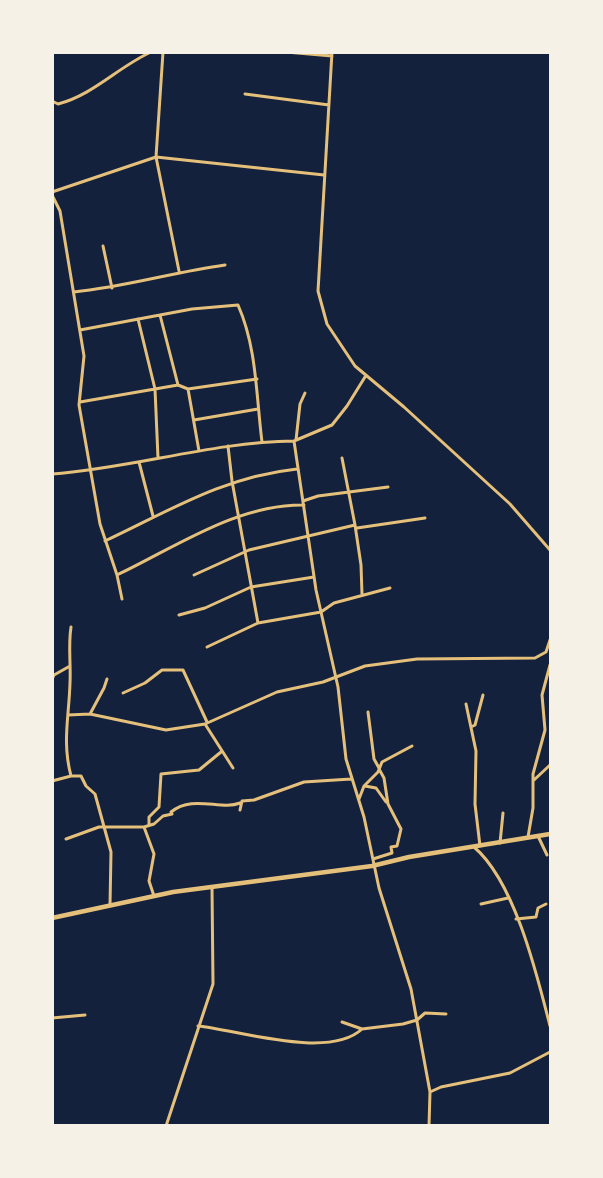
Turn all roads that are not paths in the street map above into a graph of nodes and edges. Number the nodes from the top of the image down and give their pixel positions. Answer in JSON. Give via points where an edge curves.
{"nodes":[{"id":1,"x":151,"y":52,"type":"edge"},
{"id":2,"x":163,"y":52,"type":"edge"},
{"id":3,"x":286,"y":52,"type":"edge"},
{"id":4,"x":332,"y":54,"type":"edge"},
{"id":5,"x":245,"y":94,"type":"dead end"},
{"id":6,"x":52,"y":101,"type":"edge"},
{"id":7,"x":329,"y":105,"type":"junction"},
{"id":8,"x":156,"y":157,"type":"junction"},
{"id":9,"x":324,"y":175,"type":"junction"},
{"id":10,"x":52,"y":194,"type":"edge"},
{"id":11,"x":103,"y":246,"type":"dead end"},
{"id":12,"x":225,"y":265,"type":"dead end"},
{"id":13,"x":179,"y":271,"type":"junction"},
{"id":14,"x":112,"y":288,"type":"junction"},
{"id":15,"x":74,"y":292,"type":"junction"},
{"id":16,"x":160,"y":315,"type":"junction"},
{"id":17,"x":138,"y":319,"type":"junction"},
{"id":18,"x":80,"y":330,"type":"junction"},
{"id":19,"x":365,"y":377,"type":"junction"},
{"id":20,"x":257,"y":379,"type":"junction"},
{"id":21,"x":178,"y":385,"type":"junction"},
{"id":22,"x":155,"y":389,"type":"junction"},
{"id":23,"x":188,"y":389,"type":"junction"},
{"id":24,"x":305,"y":393,"type":"dead end"},
{"id":25,"x":80,"y":402,"type":"junction"},
{"id":26,"x":258,"y":409,"type":"junction"},
{"id":27,"x":194,"y":420,"type":"junction"},
{"id":28,"x":295,"y":441,"type":"junction"},
{"id":29,"x":262,"y":442,"type":"junction"},
{"id":30,"x":228,"y":446,"type":"junction"},
{"id":31,"x":199,"y":451,"type":"junction"},
{"id":32,"x":158,"y":458,"type":"junction"},
{"id":33,"x":342,"y":458,"type":"dead end"},
{"id":34,"x":139,"y":462,"type":"junction"},
{"id":35,"x":297,"y":469,"type":"junction"},
{"id":36,"x":90,"y":471,"type":"junction"},
{"id":37,"x":52,"y":474,"type":"edge"},
{"id":38,"x":232,"y":481,"type":"junction"},
{"id":39,"x":388,"y":488,"type":"dead end"},
{"id":40,"x":349,"y":492,"type":"junction"},
{"id":41,"x":304,"y":503,"type":"junction"},
{"id":42,"x":153,"y":516,"type":"junction"},
{"id":43,"x":239,"y":518,"type":"junction"},
{"id":44,"x":425,"y":518,"type":"dead end"},
{"id":45,"x":356,"y":527,"type":"junction"},
{"id":46,"x":308,"y":535,"type":"junction"},
{"id":47,"x":105,"y":541,"type":"junction"},
{"id":48,"x":550,"y":550,"type":"edge"},
{"id":49,"x":245,"y":552,"type":"junction"},
{"id":50,"x":117,"y":575,"type":"junction"},
{"id":51,"x":194,"y":575,"type":"dead end"},
{"id":52,"x":314,"y":577,"type":"junction"},
{"id":53,"x":251,"y":587,"type":"junction"},
{"id":54,"x":390,"y":588,"type":"dead end"},
{"id":55,"x":362,"y":594,"type":"junction"},
{"id":56,"x":122,"y":599,"type":"dead end"},
{"id":57,"x":321,"y":612,"type":"junction"},
{"id":58,"x":178,"y":615,"type":"dead end"},
{"id":59,"x":258,"y":623,"type":"junction"},
{"id":60,"x":71,"y":627,"type":"dead end"},
{"id":61,"x":550,"y":640,"type":"edge"},
{"id":62,"x":207,"y":647,"type":"dead end"},
{"id":63,"x":550,"y":665,"type":"edge"},
{"id":64,"x":70,"y":666,"type":"junction"},
{"id":65,"x":334,"y":677,"type":"junction"},
{"id":66,"x":52,"y":679,"type":"edge"},
{"id":67,"x":106,"y":679,"type":"dead end"},
{"id":68,"x":123,"y":693,"type":"dead end"},
{"id":69,"x":483,"y":695,"type":"dead end"},
{"id":70,"x":466,"y":704,"type":"dead end"},
{"id":71,"x":368,"y":711,"type":"dead end"},
{"id":72,"x":90,"y":714,"type":"junction"},
{"id":73,"x":68,"y":715,"type":"junction"},
{"id":74,"x":206,"y":723,"type":"junction"},
{"id":75,"x":471,"y":727,"type":"junction"},
{"id":76,"x":412,"y":746,"type":"dead end"},
{"id":77,"x":221,"y":752,"type":"junction"},
{"id":78,"x":550,"y":765,"type":"edge"},
{"id":79,"x":232,"y":768,"type":"dead end"},
{"id":80,"x":379,"y":769,"type":"junction"},
{"id":81,"x":71,"y":776,"type":"junction"},
{"id":82,"x":351,"y":779,"type":"junction"},
{"id":83,"x":534,"y":780,"type":"junction"},
{"id":84,"x":52,"y":781,"type":"edge"},
{"id":85,"x":364,"y":785,"type":"junction"},
{"id":86,"x":358,"y":800,"type":"junction"},
{"id":87,"x":240,"y":803,"type":"junction"},
{"id":88,"x":388,"y":804,"type":"junction"},
{"id":89,"x":240,"y":810,"type":"dead end"},
{"id":90,"x":502,"y":813,"type":"dead end"},
{"id":91,"x":149,"y":825,"type":"junction"},
{"id":92,"x":144,"y":827,"type":"junction"},
{"id":93,"x":104,"y":829,"type":"junction"},
{"id":94,"x":550,"y":834,"type":"edge"},
{"id":95,"x":538,"y":836,"type":"junction"},
{"id":96,"x":527,"y":838,"type":"junction"},
{"id":97,"x":66,"y":839,"type":"dead end"},
{"id":98,"x":500,"y":843,"type":"junction"},
{"id":99,"x":480,"y":846,"type":"junction"},
{"id":100,"x":474,"y":847,"type":"junction"},
{"id":101,"x":547,"y":855,"type":"dead end"},
{"id":102,"x":372,"y":860,"type":"junction"},
{"id":103,"x":372,"y":866,"type":"junction"},
{"id":104,"x":212,"y":887,"type":"junction"},
{"id":105,"x":154,"y":896,"type":"junction"},
{"id":106,"x":508,"y":898,"type":"junction"},
{"id":107,"x":481,"y":904,"type":"dead end"},
{"id":108,"x":546,"y":904,"type":"dead end"},
{"id":109,"x":110,"y":905,"type":"junction"},
{"id":110,"x":52,"y":918,"type":"edge"},
{"id":111,"x":516,"y":919,"type":"junction"},
{"id":112,"x":446,"y":1014,"type":"dead end"},
{"id":113,"x":85,"y":1015,"type":"dead end"},
{"id":114,"x":52,"y":1018,"type":"edge"},
{"id":115,"x":417,"y":1020,"type":"junction"},
{"id":116,"x":342,"y":1022,"type":"dead end"},
{"id":117,"x":198,"y":1026,"type":"junction"},
{"id":118,"x":550,"y":1026,"type":"edge"},
{"id":119,"x":362,"y":1029,"type":"junction"},
{"id":120,"x":550,"y":1052,"type":"edge"},
{"id":121,"x":430,"y":1092,"type":"junction"},
{"id":122,"x":166,"y":1125,"type":"edge"},
{"id":123,"x":222,"y":1125,"type":"edge"},
{"id":124,"x":227,"y":1125,"type":"edge"},
{"id":125,"x":429,"y":1125,"type":"edge"}],
"edges":[{"from":1,"to":6,"type":"street","via":[[99,86],[66,102]]},
{"from":2,"to":8,"type":"street"},
{"from":3,"to":4,"type":"street"},
{"from":4,"to":7,"type":"street"},
{"from":5,"to":7,"type":"street"},
{"from":7,"to":9,"type":"street"},
{"from":8,"to":9,"type":"street"},
{"from":8,"to":10,"type":"street"},
{"from":8,"to":13,"type":"street"},
{"from":9,"to":19,"type":"street","via":[[318,299],[337,342]]},
{"from":10,"to":15,"type":"street","via":[[60,210]]},
{"from":11,"to":14,"type":"street"},
{"from":12,"to":13,"type":"street"},
{"from":13,"to":14,"type":"street"},
{"from":14,"to":15,"type":"street"},
{"from":15,"to":18,"type":"street"},
{"from":16,"to":17,"type":"street"},
{"from":16,"to":20,"type":"street","via":[[238,304]]},
{"from":16,"to":21,"type":"street"},
{"from":17,"to":18,"type":"street"},
{"from":17,"to":22,"type":"street"},
{"from":18,"to":25,"type":"street","via":[[84,356]]},
{"from":19,"to":28,"type":"street","via":[[332,425]]},
{"from":19,"to":48,"type":"street","via":[[405,407],[510,504]]},
{"from":20,"to":23,"type":"street"},
{"from":20,"to":26,"type":"street"},
{"from":21,"to":22,"type":"street"},
{"from":21,"to":23,"type":"street"},
{"from":22,"to":25,"type":"street"},
{"from":22,"to":32,"type":"street"},
{"from":23,"to":27,"type":"street"},
{"from":24,"to":28,"type":"street"},
{"from":25,"to":36,"type":"street"},
{"from":26,"to":27,"type":"street"},
{"from":26,"to":29,"type":"street"},
{"from":27,"to":31,"type":"street"},
{"from":28,"to":29,"type":"street"},
{"from":28,"to":35,"type":"street"},
{"from":29,"to":30,"type":"street"},
{"from":30,"to":31,"type":"street"},
{"from":30,"to":38,"type":"street"},
{"from":31,"to":32,"type":"street"},
{"from":32,"to":34,"type":"street"},
{"from":33,"to":40,"type":"street"},
{"from":34,"to":36,"type":"street"},
{"from":34,"to":42,"type":"street"},
{"from":35,"to":38,"type":"street"},
{"from":35,"to":41,"type":"street"},
{"from":36,"to":37,"type":"street"},
{"from":36,"to":47,"type":"street"},
{"from":38,"to":42,"type":"street"},
{"from":38,"to":43,"type":"street"},
{"from":39,"to":40,"type":"street"},
{"from":40,"to":41,"type":"street","via":[[318,496]]},
{"from":40,"to":45,"type":"street"},
{"from":41,"to":43,"type":"street","via":[[281,504]]},
{"from":41,"to":46,"type":"street"},
{"from":42,"to":47,"type":"street"},
{"from":43,"to":49,"type":"street"},
{"from":43,"to":50,"type":"street"},
{"from":44,"to":45,"type":"street"},
{"from":45,"to":46,"type":"street"},
{"from":45,"to":55,"type":"street"},
{"from":46,"to":49,"type":"street"},
{"from":46,"to":52,"type":"street"},
{"from":47,"to":50,"type":"street"},
{"from":49,"to":51,"type":"street"},
{"from":49,"to":53,"type":"street"},
{"from":50,"to":56,"type":"street"},
{"from":52,"to":53,"type":"street"},
{"from":52,"to":57,"type":"street"},
{"from":53,"to":58,"type":"street","via":[[205,608]]},
{"from":53,"to":59,"type":"street"},
{"from":54,"to":55,"type":"street"},
{"from":55,"to":57,"type":"street","via":[[334,603]]},
{"from":57,"to":59,"type":"street"},
{"from":57,"to":65,"type":"street"},
{"from":59,"to":62,"type":"street"},
{"from":60,"to":64,"type":"street"},
{"from":61,"to":65,"type":"street","via":[[546,652],[535,658],[417,659],[365,666]]},
{"from":63,"to":83,"type":"street","via":[[542,695],[544,736],[536,756]]},
{"from":64,"to":66,"type":"street"},
{"from":64,"to":73,"type":"street"},
{"from":65,"to":74,"type":"street","via":[[277,693]]},
{"from":65,"to":82,"type":"street"},
{"from":67,"to":72,"type":"street"},
{"from":68,"to":74,"type":"street","via":[[162,670],[183,670]]},
{"from":69,"to":75,"type":"street","via":[[477,720]]},
{"from":70,"to":75,"type":"street"},
{"from":71,"to":80,"type":"street","via":[[374,759]]},
{"from":72,"to":73,"type":"street"},
{"from":72,"to":74,"type":"street","via":[[166,730]]},
{"from":73,"to":81,"type":"street","via":[[64,745]]},
{"from":74,"to":77,"type":"street"},
{"from":75,"to":99,"type":"street","via":[[476,751],[475,804]]},
{"from":76,"to":80,"type":"street","via":[[386,759]]},
{"from":77,"to":79,"type":"street"},
{"from":77,"to":91,"type":"street","via":[[199,770],[161,774],[159,807],[149,817]]},
{"from":78,"to":83,"type":"street"},
{"from":80,"to":85,"type":"street"},
{"from":80,"to":88,"type":"street"},
{"from":81,"to":84,"type":"street"},
{"from":81,"to":93,"type":"street","via":[[81,776],[95,794]]},
{"from":82,"to":86,"type":"street"},
{"from":82,"to":87,"type":"street","via":[[304,782]]},
{"from":83,"to":96,"type":"street"},
{"from":85,"to":86,"type":"street"},
{"from":85,"to":88,"type":"street","via":[[376,788]]},
{"from":86,"to":102,"type":"street"},
{"from":87,"to":89,"type":"street"},
{"from":87,"to":91,"type":"street","via":[[179,806],[172,814]]},
{"from":88,"to":102,"type":"street","via":[[401,830],[397,846],[391,848],[392,853]]},
{"from":90,"to":98,"type":"street"},
{"from":91,"to":92,"type":"street"},
{"from":92,"to":93,"type":"street"},
{"from":92,"to":105,"type":"street","via":[[154,854],[149,881]]},
{"from":93,"to":97,"type":"street"},
{"from":93,"to":109,"type":"street","via":[[111,852]]},
{"from":94,"to":95,"type":"highway"},
{"from":95,"to":96,"type":"highway"},
{"from":95,"to":101,"type":"street"},
{"from":96,"to":98,"type":"highway"},
{"from":98,"to":99,"type":"highway"},
{"from":99,"to":100,"type":"highway"},
{"from":100,"to":103,"type":"highway","via":[[409,856]]},
{"from":100,"to":106,"type":"street","via":[[486,859]]},
{"from":102,"to":103,"type":"street"},
{"from":103,"to":104,"type":"highway"},
{"from":103,"to":115,"type":"street"},
{"from":104,"to":105,"type":"highway"},
{"from":104,"to":117,"type":"street","via":[[213,984]]},
{"from":105,"to":109,"type":"highway"},
{"from":106,"to":107,"type":"street"},
{"from":106,"to":111,"type":"street"},
{"from":108,"to":111,"type":"street","via":[[538,908],[536,917]]},
{"from":109,"to":110,"type":"highway"},
{"from":111,"to":118,"type":"street","via":[[532,958]]},
{"from":112,"to":115,"type":"street","via":[[425,1013]]},
{"from":113,"to":114,"type":"street"},
{"from":115,"to":119,"type":"street"},
{"from":115,"to":121,"type":"street"},
{"from":116,"to":119,"type":"street"},
{"from":117,"to":119,"type":"street","via":[[281,1042],[331,1040],[357,1034]]},
{"from":117,"to":122,"type":"street"},
{"from":120,"to":121,"type":"street","via":[[510,1074]]},
{"from":121,"to":125,"type":"street"},
{"from":123,"to":124,"type":"street"}]}
